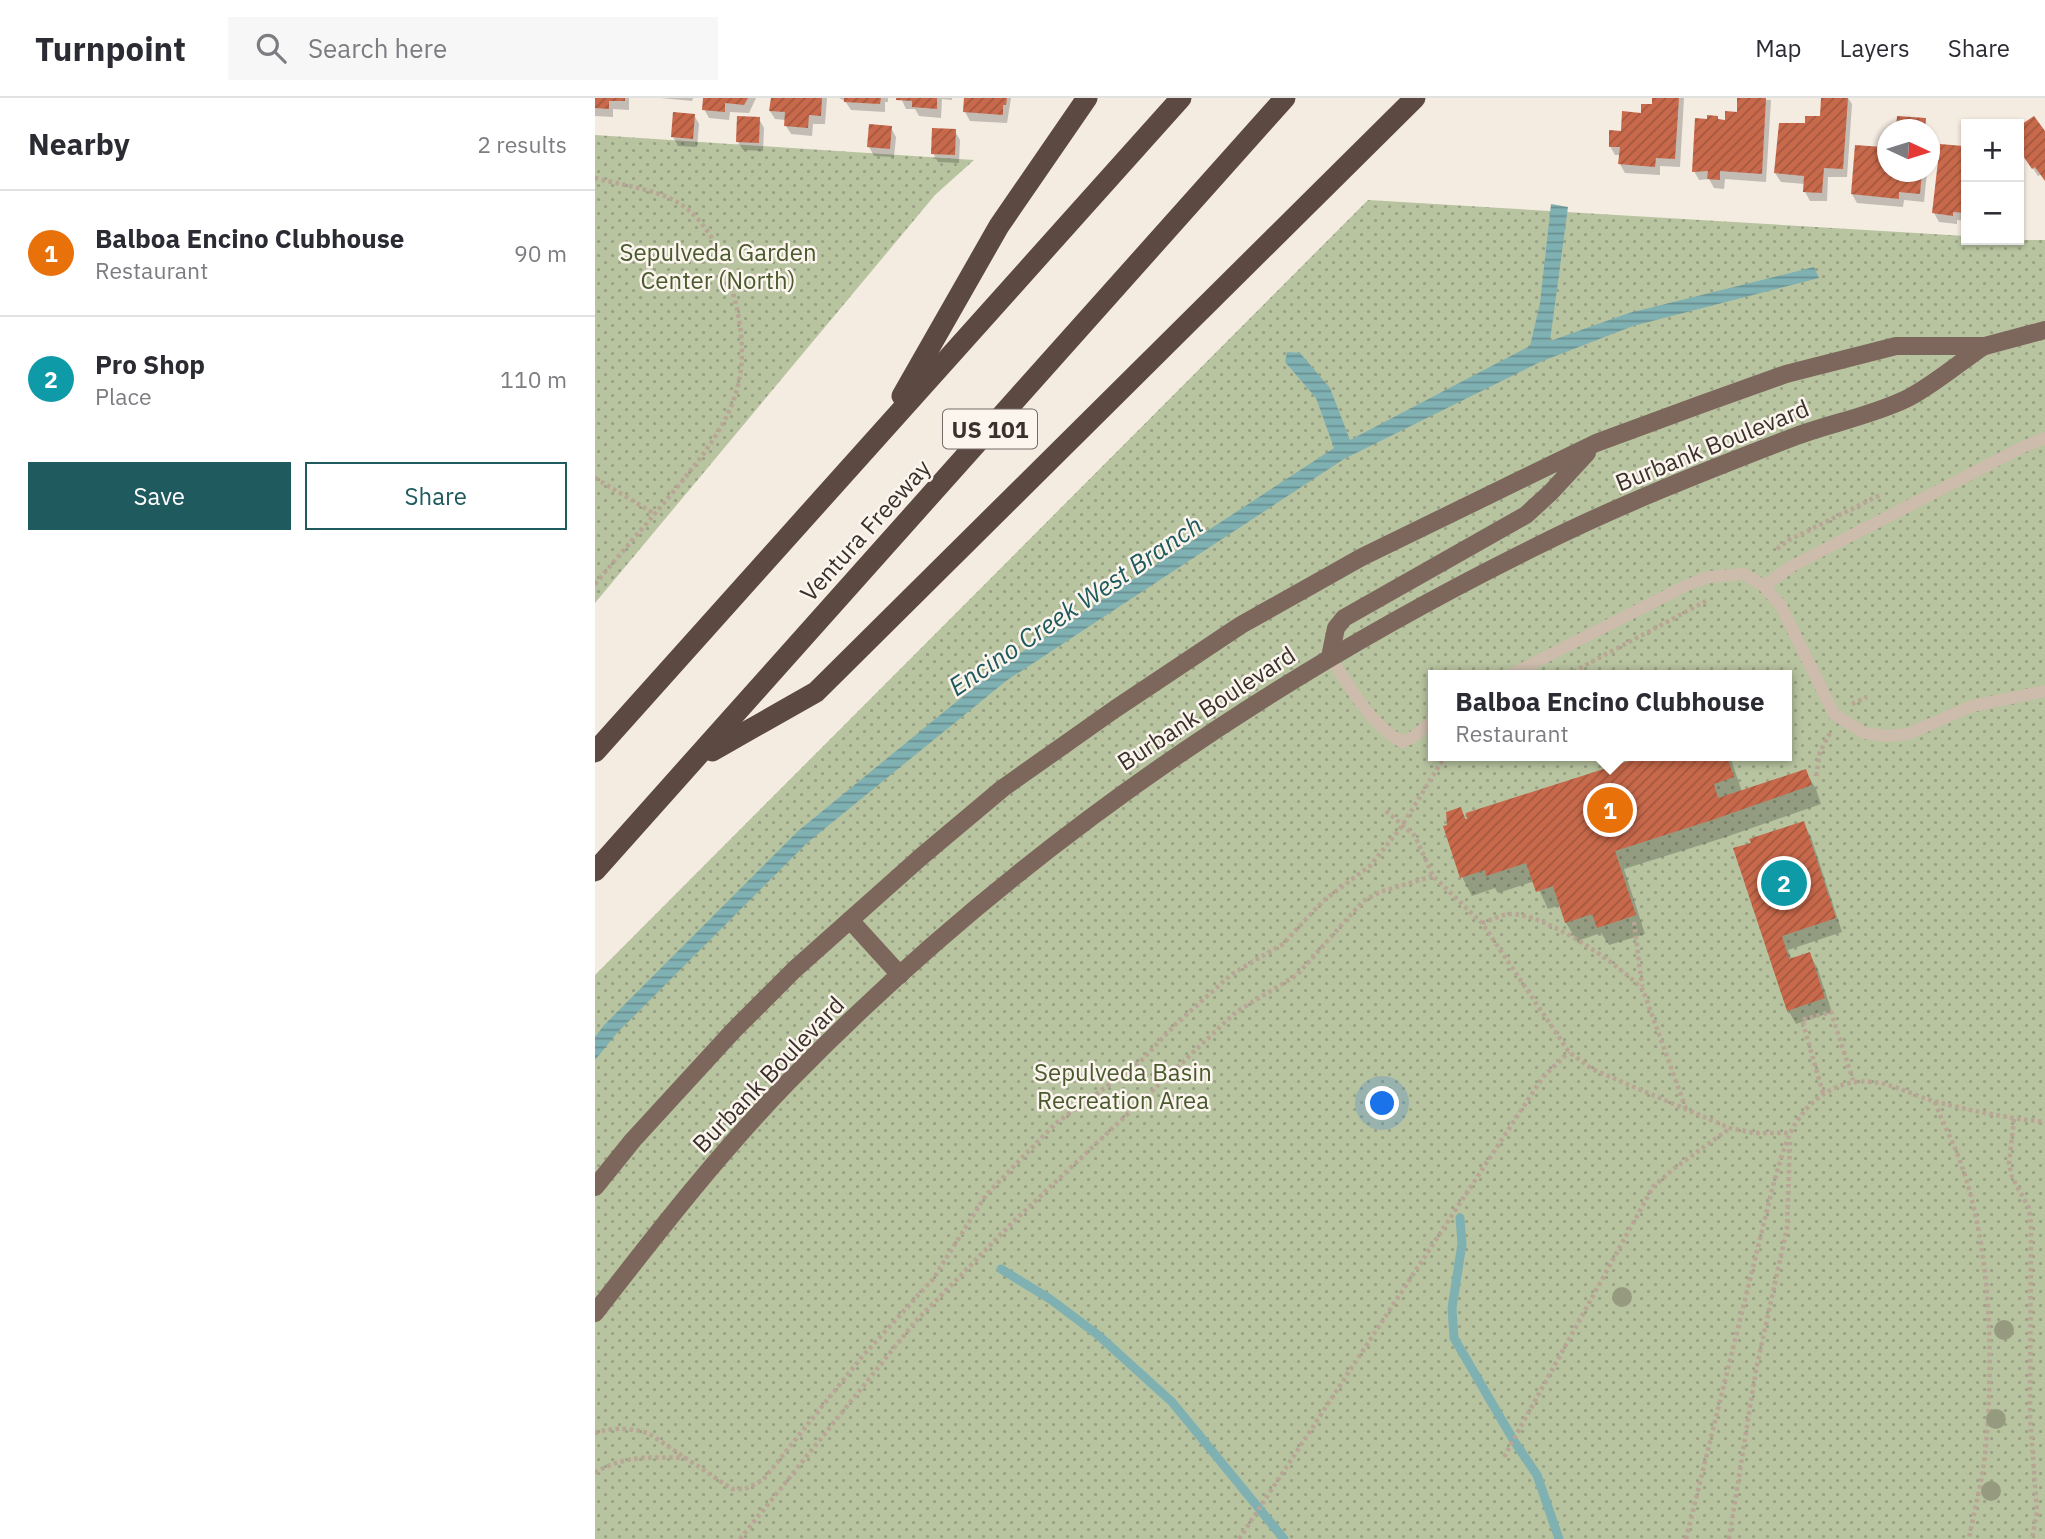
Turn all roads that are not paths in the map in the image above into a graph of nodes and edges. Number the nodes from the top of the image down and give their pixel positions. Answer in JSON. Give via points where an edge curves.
{"nodes":[{"id":1,"x":1087,"y":98,"type":"edge"},
{"id":2,"x":1181,"y":98,"type":"edge"},
{"id":3,"x":1285,"y":98,"type":"edge"},
{"id":4,"x":1415,"y":98,"type":"edge"},
{"id":5,"x":2045,"y":330,"type":"edge"},
{"id":6,"x":1985,"y":346,"type":"junction"},
{"id":7,"x":881,"y":433,"type":"junction"},
{"id":8,"x":2045,"y":438,"type":"edge"},
{"id":9,"x":1596,"y":443,"type":"junction"},
{"id":10,"x":1764,"y":586,"type":"junction"},
{"id":11,"x":1330,"y":657,"type":"junction"},
{"id":12,"x":1520,"y":670,"type":"edge"},
{"id":13,"x":2045,"y":691,"type":"edge"},
{"id":14,"x":1428,"y":725,"type":"edge"},
{"id":15,"x":595,"y":752,"type":"edge"},
{"id":16,"x":695,"y":760,"type":"junction"},
{"id":17,"x":595,"y":871,"type":"edge"},
{"id":18,"x":850,"y":920,"type":"junction"},
{"id":19,"x":900,"y":975,"type":"junction"},
{"id":20,"x":595,"y":1187,"type":"edge"},
{"id":21,"x":595,"y":1313,"type":"edge"}],
"edges":[{"from":1,"to":7,"type":"highway","via":[[999,226]]},
{"from":2,"to":7,"type":"highway","number":"US 101"},
{"from":3,"to":16,"type":"highway","name":"Ventura Freeway","number":"US 101"},
{"from":4,"to":16,"type":"highway","via":[[816,692]]},
{"from":5,"to":6,"type":"main road","name":"Burbank Boulevard"},
{"from":6,"to":9,"type":"main road","name":"Burbank Boulevard","via":[[1896,346],[1786,374]]},
{"from":6,"to":11,"type":"main road","name":"Burbank Boulevard","via":[[1907,399],[1795,437],[1543,542]]},
{"from":7,"to":15,"type":"highway","number":"US 101"},
{"from":8,"to":10,"type":"lane","via":[[1792,566]]},
{"from":9,"to":11,"type":"main road","via":[[1526,514],[1344,618],[1336,628]]},
{"from":9,"to":18,"type":"main road","name":"Burbank Boulevard","via":[[1362,558],[1241,625],[1003,788]]},
{"from":10,"to":12,"type":"lane","via":[[1744,574],[1708,577]]},
{"from":10,"to":13,"type":"lane","via":[[1781,606],[1834,714],[1864,733],[1908,734],[1972,706]]},
{"from":11,"to":14,"type":"lane","via":[[1365,710],[1388,734],[1402,742]]},
{"from":11,"to":19,"type":"main road","name":"Burbank Boulevard","via":[[1140,779],[1034,859]]},
{"from":16,"to":17,"type":"highway","name":"Ventura Freeway","number":"US 101"},
{"from":18,"to":19,"type":"main road"},
{"from":18,"to":20,"type":"main road","name":"Burbank Boulevard","via":[[733,1031]]},
{"from":19,"to":21,"type":"main road","name":"Burbank Boulevard","via":[[788,1082],[656,1234]]}]}
